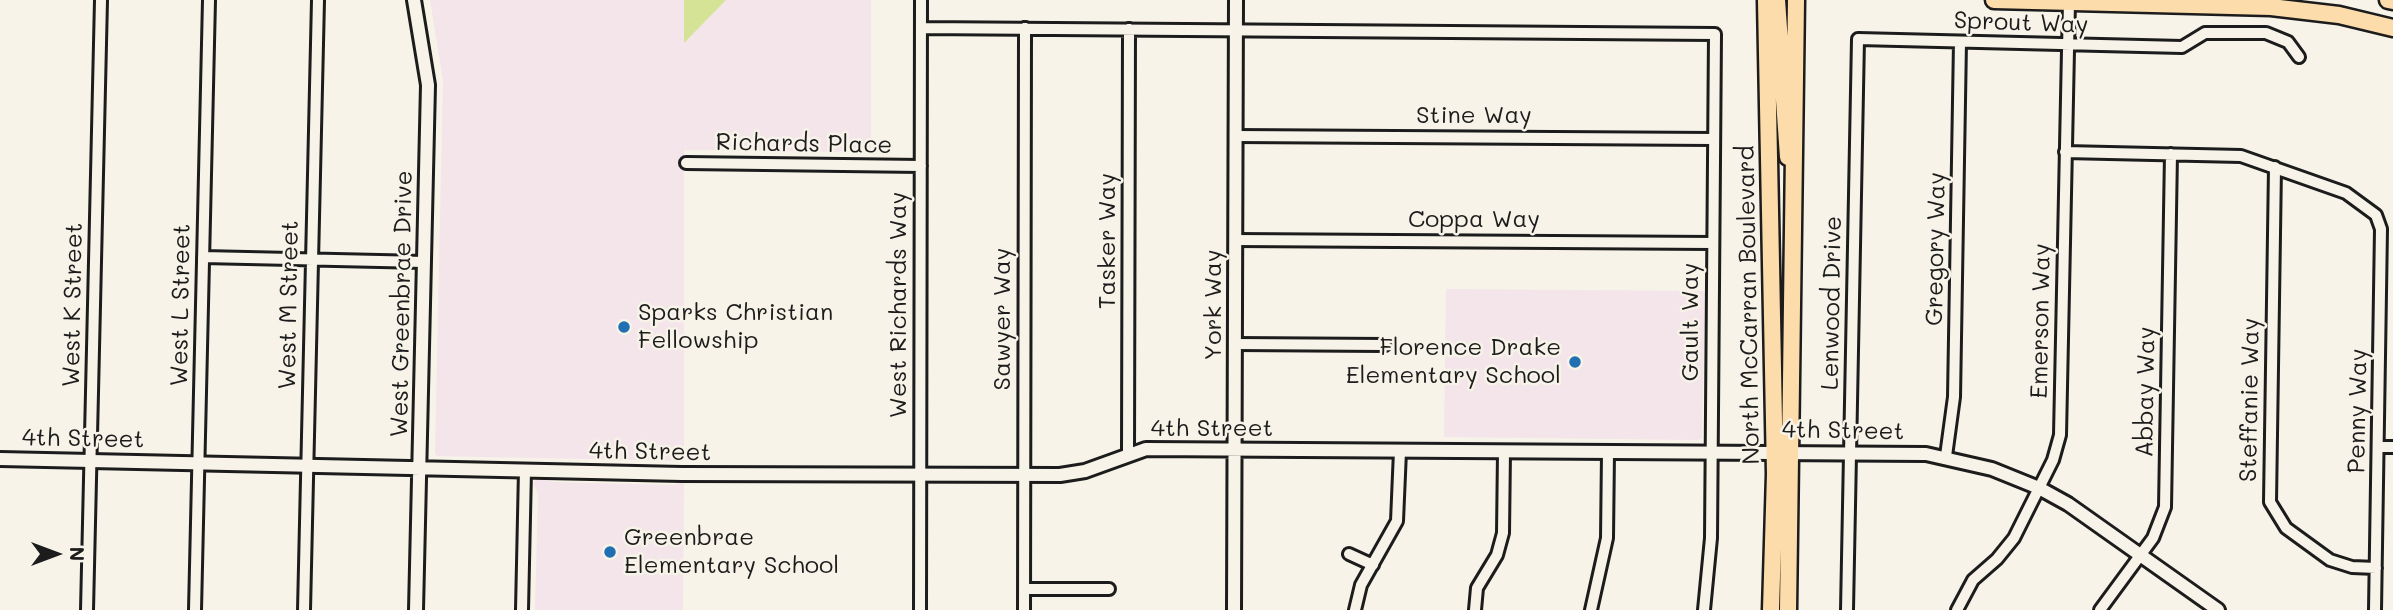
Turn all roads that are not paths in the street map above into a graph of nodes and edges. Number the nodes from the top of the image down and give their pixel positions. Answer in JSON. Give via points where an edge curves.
{"nodes":[{"id":1,"x":101,"y":0,"type":"edge"},
{"id":2,"x":209,"y":0,"type":"edge"},
{"id":3,"x":318,"y":0,"type":"edge"},
{"id":4,"x":414,"y":0,"type":"edge"},
{"id":5,"x":921,"y":0,"type":"edge"},
{"id":6,"x":1236,"y":0,"type":"edge"},
{"id":7,"x":1766,"y":0,"type":"edge"},
{"id":8,"x":1777,"y":0,"type":"edge"},
{"id":9,"x":1796,"y":0,"type":"edge"},
{"id":10,"x":1994,"y":0,"type":"edge"},
{"id":11,"x":2069,"y":2,"type":"junction"},
{"id":12,"x":921,"y":28,"type":"junction"},
{"id":13,"x":2393,"y":28,"type":"edge"},
{"id":14,"x":1025,"y":29,"type":"junction"},
{"id":15,"x":1129,"y":29,"type":"junction"},
{"id":16,"x":1235,"y":29,"type":"junction"},
{"id":17,"x":1858,"y":39,"type":"joint"},
{"id":18,"x":1960,"y":42,"type":"junction"},
{"id":19,"x":2068,"y":46,"type":"junction"},
{"id":20,"x":2299,"y":57,"type":"dead end"},
{"id":21,"x":1235,"y":135,"type":"junction"},
{"id":22,"x":1713,"y":139,"type":"junction"},
{"id":23,"x":2065,"y":152,"type":"junction"},
{"id":24,"x":2171,"y":154,"type":"junction"},
{"id":25,"x":686,"y":163,"type":"dead end"},
{"id":26,"x":921,"y":166,"type":"junction"},
{"id":27,"x":2275,"y":167,"type":"junction"},
{"id":28,"x":1794,"y":176,"type":"junction"},
{"id":29,"x":1235,"y":240,"type":"junction"},
{"id":30,"x":1713,"y":243,"type":"junction"},
{"id":31,"x":203,"y":257,"type":"junction"},
{"id":32,"x":311,"y":260,"type":"junction"},
{"id":33,"x":424,"y":262,"type":"junction"},
{"id":34,"x":1235,"y":344,"type":"junction"},
{"id":35,"x":1385,"y":345,"type":"dead end"},
{"id":36,"x":2378,"y":447,"type":"junction"},
{"id":37,"x":2393,"y":447,"type":"edge"},
{"id":38,"x":1234,"y":450,"type":"junction"},
{"id":39,"x":1783,"y":450,"type":"junction"},
{"id":40,"x":1400,"y":451,"type":"junction"},
{"id":41,"x":1712,"y":451,"type":"junction"},
{"id":42,"x":1504,"y":452,"type":"junction"},
{"id":43,"x":1850,"y":452,"type":"junction"},
{"id":44,"x":1608,"y":453,"type":"junction"},
{"id":45,"x":1128,"y":454,"type":"junction"},
{"id":46,"x":1945,"y":456,"type":"junction"},
{"id":47,"x":0,"y":458,"type":"edge"},
{"id":48,"x":90,"y":461,"type":"junction"},
{"id":49,"x":198,"y":463,"type":"junction"},
{"id":50,"x":307,"y":465,"type":"junction"},
{"id":51,"x":419,"y":468,"type":"junction"},
{"id":52,"x":525,"y":470,"type":"junction"},
{"id":53,"x":920,"y":474,"type":"junction"},
{"id":54,"x":1024,"y":475,"type":"junction"},
{"id":55,"x":2039,"y":488,"type":"junction"},
{"id":56,"x":1349,"y":554,"type":"dead end"},
{"id":57,"x":2141,"y":555,"type":"junction"},
{"id":58,"x":1373,"y":565,"type":"junction"},
{"id":59,"x":2376,"y":568,"type":"junction"},
{"id":60,"x":1024,"y":589,"type":"junction"},
{"id":61,"x":1109,"y":589,"type":"dead end"},
{"id":62,"x":87,"y":610,"type":"edge"},
{"id":63,"x":195,"y":610,"type":"edge"},
{"id":64,"x":304,"y":610,"type":"edge"},
{"id":65,"x":416,"y":610,"type":"edge"},
{"id":66,"x":522,"y":610,"type":"edge"},
{"id":67,"x":920,"y":610,"type":"edge"},
{"id":68,"x":1024,"y":610,"type":"edge"},
{"id":69,"x":1234,"y":610,"type":"edge"},
{"id":70,"x":1355,"y":610,"type":"edge"},
{"id":71,"x":1475,"y":610,"type":"edge"},
{"id":72,"x":1591,"y":610,"type":"edge"},
{"id":73,"x":1704,"y":610,"type":"edge"},
{"id":74,"x":1771,"y":610,"type":"edge"},
{"id":75,"x":1788,"y":610,"type":"edge"},
{"id":76,"x":1847,"y":610,"type":"edge"},
{"id":77,"x":1957,"y":610,"type":"edge"},
{"id":78,"x":2100,"y":610,"type":"edge"},
{"id":79,"x":2218,"y":610,"type":"edge"},
{"id":80,"x":2375,"y":610,"type":"edge"}],
"edges":[{"from":1,"to":48,"type":"street","name":"West K Street"},
{"from":2,"to":31,"type":"street","name":"West L Street"},
{"from":3,"to":32,"type":"street","name":"West M Street"},
{"from":4,"to":33,"type":"street","name":"West Greenbrae Drive","via":[[428,85]]},
{"from":5,"to":12,"type":"street","name":"West Richards Way"},
{"from":6,"to":16,"type":"street","name":"York Way"},
{"from":7,"to":39,"type":"main road","name":"North McCarran Boulevard"},
{"from":8,"to":28,"type":"main road","via":[[1785,148]]},
{"from":9,"to":28,"type":"main road","name":"North McCarran Boulevard"},
{"from":10,"to":11,"type":"main road"},
{"from":11,"to":13,"type":"main road","via":[[2271,7],[2339,15]]},
{"from":11,"to":19,"type":"street","name":"Emerson Way"},
{"from":12,"to":14,"type":"street"},
{"from":12,"to":26,"type":"street","name":"West Richards Way"},
{"from":14,"to":15,"type":"street"},
{"from":14,"to":54,"type":"street","name":"Sawyer Way"},
{"from":15,"to":16,"type":"street"},
{"from":15,"to":45,"type":"street","name":"Tasker Way"},
{"from":16,"to":21,"type":"street","name":"York Way"},
{"from":16,"to":22,"type":"street","name":"Gault Way","via":[[1715,34]]},
{"from":17,"to":18,"type":"street","name":"Sprout Way"},
{"from":17,"to":43,"type":"street","name":"Lenwood Drive"},
{"from":18,"to":19,"type":"street","name":"Sprout Way"},
{"from":18,"to":46,"type":"street","name":"Gregory Way","via":[[1954,397]]},
{"from":19,"to":20,"type":"street","name":"Sprout Way","via":[[2182,47],[2205,33],[2266,33],[2288,42]]},
{"from":19,"to":23,"type":"street","name":"Emerson Way"},
{"from":21,"to":22,"type":"street","name":"Stine Way"},
{"from":21,"to":29,"type":"street","name":"York Way"},
{"from":22,"to":30,"type":"street","name":"Gault Way"},
{"from":23,"to":24,"type":"street"},
{"from":23,"to":55,"type":"street","name":"Emerson Way","via":[[2060,435]]},
{"from":24,"to":27,"type":"street","via":[[2241,156]]},
{"from":24,"to":57,"type":"street","name":"Abbay Way","via":[[2165,507],[2157,531]]},
{"from":25,"to":26,"type":"street","name":"Richards Place"},
{"from":26,"to":53,"type":"street","name":"West Richards Way"},
{"from":27,"to":36,"type":"street","name":"Penny Way","via":[[2346,193],[2376,215],[2381,229]]},
{"from":27,"to":59,"type":"street","name":"Steffanie Way","via":[[2270,502],[2286,528],[2330,560]]},
{"from":28,"to":39,"type":"main road","name":"North McCarran Boulevard"},
{"from":29,"to":30,"type":"street","name":"Coppa Way"},
{"from":29,"to":34,"type":"street","name":"York Way"},
{"from":30,"to":41,"type":"street","name":"Gault Way"},
{"from":31,"to":32,"type":"street"},
{"from":31,"to":49,"type":"street","name":"West L Street"},
{"from":32,"to":33,"type":"street"},
{"from":32,"to":50,"type":"street","name":"West M Street"},
{"from":33,"to":51,"type":"street","name":"West Greenbrae Drive"},
{"from":34,"to":35,"type":"street"},
{"from":34,"to":38,"type":"street","name":"York Way"},
{"from":36,"to":37,"type":"street"},
{"from":36,"to":59,"type":"street","name":"Penny Way"},
{"from":38,"to":40,"type":"street","name":"4th Street"},
{"from":38,"to":45,"type":"street","name":"4th Street","via":[[1146,449]]},
{"from":38,"to":69,"type":"street","name":"York Way"},
{"from":39,"to":41,"type":"street","name":"4th Street"},
{"from":39,"to":43,"type":"street","name":"4th Street"},
{"from":39,"to":74,"type":"main road","name":"North McCarran Boulevard"},
{"from":39,"to":75,"type":"main road","name":"North McCarran Boulevard"},
{"from":40,"to":42,"type":"street","name":"4th Street"},
{"from":40,"to":58,"type":"street","via":[[1397,521]]},
{"from":41,"to":44,"type":"street","name":"4th Street"},
{"from":41,"to":73,"type":"street","name":"Gault Way"},
{"from":42,"to":44,"type":"street","name":"4th Street"},
{"from":42,"to":71,"type":"street","via":[[1503,533],[1497,555],[1476,588]]},
{"from":43,"to":46,"type":"street","name":"4th Street"},
{"from":43,"to":76,"type":"street","name":"Lenwood Drive"},
{"from":44,"to":72,"type":"street","via":[[1607,538]]},
{"from":45,"to":54,"type":"street","name":"4th Street","via":[[1071,474]]},
{"from":46,"to":55,"type":"street","name":"4th Street"},
{"from":47,"to":48,"type":"street","name":"4th Street"},
{"from":48,"to":49,"type":"street","name":"4th Street"},
{"from":48,"to":62,"type":"street","name":"West K Street"},
{"from":49,"to":50,"type":"street","name":"4th Street"},
{"from":49,"to":63,"type":"street","name":"West L Street"},
{"from":50,"to":51,"type":"street","name":"4th Street"},
{"from":50,"to":64,"type":"street","name":"West M Street"},
{"from":51,"to":52,"type":"street","name":"4th Street"},
{"from":51,"to":65,"type":"street","name":"West Greenbrae Drive"},
{"from":52,"to":53,"type":"street","name":"4th Street"},
{"from":52,"to":66,"type":"street"},
{"from":53,"to":54,"type":"street","name":"4th Street"},
{"from":53,"to":67,"type":"street","name":"West Richards Way"},
{"from":54,"to":60,"type":"street","name":"Sawyer Way"},
{"from":55,"to":57,"type":"street","name":"4th Street"},
{"from":55,"to":77,"type":"street","name":"Emerson Way","via":[[2006,550],[1973,580]]},
{"from":56,"to":58,"type":"street"},
{"from":57,"to":78,"type":"street","name":"Abbay Way"},
{"from":57,"to":79,"type":"street","name":"4th Street"},
{"from":58,"to":70,"type":"street","via":[[1361,585]]},
{"from":59,"to":80,"type":"street","name":"Penny Way"},
{"from":60,"to":61,"type":"street"},
{"from":60,"to":68,"type":"street","name":"Sawyer Way"}]}
